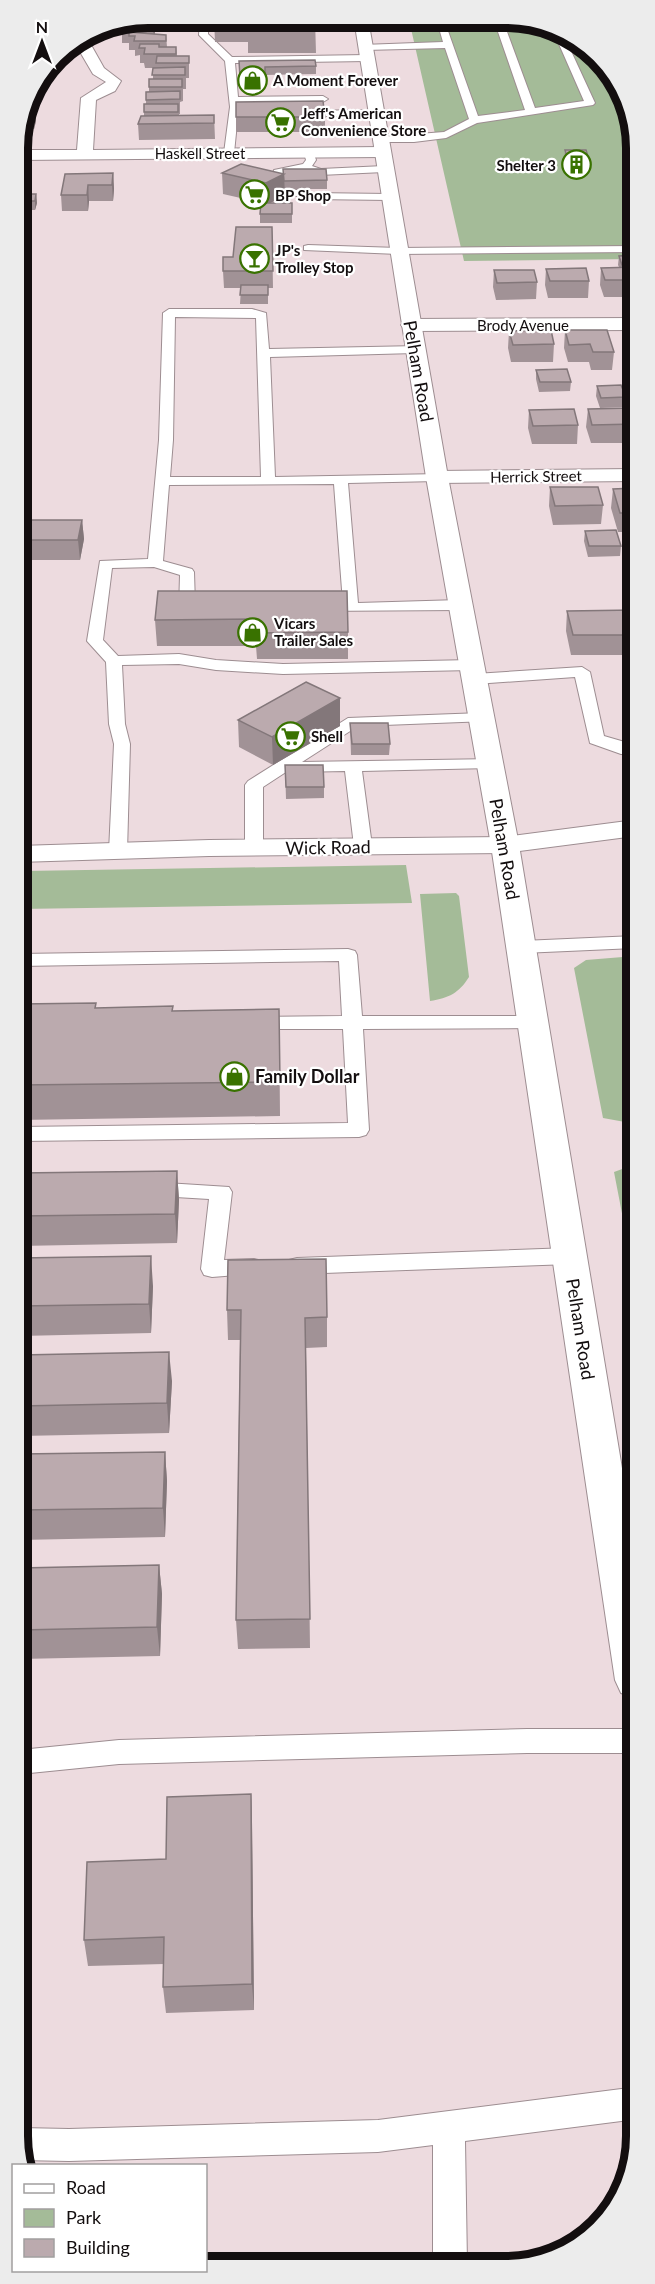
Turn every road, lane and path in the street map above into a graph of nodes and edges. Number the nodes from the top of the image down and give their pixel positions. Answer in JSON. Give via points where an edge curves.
{"nodes":[{"id":1,"x":362,"y":28,"type":"edge"},
{"id":2,"x":443,"y":28,"type":"edge"},
{"id":3,"x":501,"y":28,"type":"edge"},
{"id":4,"x":203,"y":29,"type":"edge"},
{"id":5,"x":562,"y":42,"type":"edge"},
{"id":6,"x":448,"y":45,"type":"junction"},
{"id":7,"x":83,"y":48,"type":"edge"},
{"id":8,"x":366,"y":52,"type":"junction"},
{"id":9,"x":230,"y":60,"type":"junction"},
{"id":10,"x":338,"y":99,"type":"dead end"},
{"id":11,"x":234,"y":100,"type":"junction"},
{"id":12,"x":370,"y":103,"type":"junction"},
{"id":13,"x":531,"y":112,"type":"junction"},
{"id":14,"x":281,"y":114,"type":"edge"},
{"id":15,"x":234,"y":115,"type":"junction"},
{"id":16,"x":246,"y":115,"type":"edge"},
{"id":17,"x":474,"y":120,"type":"junction"},
{"id":18,"x":229,"y":153,"type":"junction"},
{"id":19,"x":85,"y":154,"type":"junction"},
{"id":20,"x":382,"y":154,"type":"junction"},
{"id":21,"x":29,"y":155,"type":"edge"},
{"id":22,"x":308,"y":160,"type":"junction"},
{"id":23,"x":389,"y":197,"type":"junction"},
{"id":24,"x":308,"y":248,"type":"dead end"},
{"id":25,"x":626,"y":249,"type":"edge"},
{"id":26,"x":398,"y":251,"type":"junction"},
{"id":27,"x":626,"y":324,"type":"edge"},
{"id":28,"x":411,"y":325,"type":"junction"},
{"id":29,"x":415,"y":349,"type":"junction"},
{"id":30,"x":264,"y":353,"type":"junction"},
{"id":31,"x":626,"y":475,"type":"edge"},
{"id":32,"x":437,"y":477,"type":"junction"},
{"id":33,"x":341,"y":480,"type":"junction"},
{"id":34,"x":162,"y":481,"type":"junction"},
{"id":35,"x":268,"y":481,"type":"junction"},
{"id":36,"x":155,"y":563,"type":"junction"},
{"id":37,"x":460,"y":605,"type":"junction"},
{"id":38,"x":351,"y":607,"type":"junction"},
{"id":39,"x":307,"y":608,"type":"edge"},
{"id":40,"x":209,"y":610,"type":"edge"},
{"id":41,"x":114,"y":661,"type":"junction"},
{"id":42,"x":473,"y":672,"type":"junction"},
{"id":43,"x":482,"y":718,"type":"junction"},
{"id":44,"x":626,"y":750,"type":"edge"},
{"id":45,"x":490,"y":764,"type":"junction"},
{"id":46,"x":353,"y":766,"type":"junction"},
{"id":47,"x":281,"y":768,"type":"junction"},
{"id":48,"x":626,"y":829,"type":"edge"},
{"id":49,"x":505,"y":845,"type":"junction"},
{"id":50,"x":363,"y":846,"type":"junction"},
{"id":51,"x":254,"y":847,"type":"junction"},
{"id":52,"x":118,"y":852,"type":"junction"},
{"id":53,"x":29,"y":854,"type":"edge"},
{"id":54,"x":626,"y":942,"type":"edge"},
{"id":55,"x":522,"y":946,"type":"junction"},
{"id":56,"x":29,"y":960,"type":"edge"},
{"id":57,"x":353,"y":1022,"type":"junction"},
{"id":58,"x":533,"y":1022,"type":"junction"},
{"id":59,"x":237,"y":1023,"type":"edge"},
{"id":60,"x":29,"y":1134,"type":"edge"},
{"id":61,"x":126,"y":1190,"type":"edge"},
{"id":62,"x":570,"y":1256,"type":"junction"},
{"id":63,"x":626,"y":1616,"type":"edge"},
{"id":64,"x":626,"y":1741,"type":"edge"},
{"id":65,"x":28,"y":1761,"type":"edge"},
{"id":66,"x":626,"y":2104,"type":"edge"},
{"id":67,"x":449,"y":2127,"type":"junction"},
{"id":68,"x":29,"y":2144,"type":"edge"},
{"id":69,"x":450,"y":2256,"type":"edge"}],
"edges":[{"from":1,"to":8,"type":"main road","name":"Pelham Road"},
{"from":2,"to":6,"type":"lane"},
{"from":3,"to":13,"type":"lane"},
{"from":4,"to":9,"type":"lane","via":[[203,35]]},
{"from":5,"to":13,"type":"lane","via":[[590,103]]},
{"from":6,"to":8,"type":"lane"},
{"from":6,"to":17,"type":"lane"},
{"from":7,"to":19,"type":"main road","via":[[93,73],[113,79],[114,83],[110,88],[83,93]]},
{"from":8,"to":9,"type":"lane"},
{"from":8,"to":12,"type":"main road","name":"Pelham Road"},
{"from":9,"to":11,"type":"lane"},
{"from":10,"to":11,"type":"lane"},
{"from":11,"to":15,"type":"lane"},
{"from":12,"to":14,"type":"lane"},
{"from":12,"to":20,"type":"main road","name":"Pelham Road"},
{"from":13,"to":17,"type":"lane"},
{"from":15,"to":16,"type":"lane"},
{"from":15,"to":18,"type":"lane"},
{"from":17,"to":20,"type":"lane","via":[[446,135],[414,139]]},
{"from":18,"to":19,"type":"main road","name":"Haskell Street"},
{"from":18,"to":22,"type":"main road","name":"Haskell Street"},
{"from":19,"to":21,"type":"main road","name":"Haskell Street"},
{"from":20,"to":22,"type":"main road","name":"Haskell Street"},
{"from":20,"to":23,"type":"main road","name":"Pelham Road"},
{"from":22,"to":23,"type":"lane","via":[[278,172],[278,189],[311,196]]},
{"from":23,"to":26,"type":"main road","name":"Pelham Road"},
{"from":24,"to":26,"type":"lane"},
{"from":25,"to":26,"type":"lane"},
{"from":26,"to":28,"type":"main road","name":"Pelham Road"},
{"from":27,"to":28,"type":"main road","name":"Brody Avenue"},
{"from":28,"to":29,"type":"main road","name":"Pelham Road"},
{"from":29,"to":30,"type":"lane"},
{"from":29,"to":32,"type":"main road","name":"Pelham Road"},
{"from":30,"to":34,"type":"lane","via":[[262,316],[169,313]]},
{"from":30,"to":35,"type":"lane"},
{"from":31,"to":32,"type":"main road","name":"Herrick Street"},
{"from":32,"to":33,"type":"lane"},
{"from":32,"to":37,"type":"main road","name":"Pelham Road"},
{"from":33,"to":35,"type":"lane"},
{"from":33,"to":38,"type":"lane"},
{"from":34,"to":35,"type":"lane"},
{"from":34,"to":36,"type":"lane"},
{"from":36,"to":40,"type":"lane","via":[[187,572],[187,610]]},
{"from":36,"to":41,"type":"lane","via":[[105,564],[95,641]]},
{"from":37,"to":38,"type":"lane"},
{"from":37,"to":42,"type":"main road","name":"Pelham Road"},
{"from":38,"to":39,"type":"lane"},
{"from":41,"to":42,"type":"lane","via":[[179,659],[216,666],[283,669]]},
{"from":41,"to":52,"type":"lane","via":[[117,724],[122,744]]},
{"from":42,"to":43,"type":"main road","name":"Pelham Road"},
{"from":42,"to":44,"type":"lane","via":[[582,672],[596,739]]},
{"from":43,"to":45,"type":"main road","name":"Pelham Road"},
{"from":43,"to":47,"type":"lane","via":[[354,721]]},
{"from":45,"to":46,"type":"lane"},
{"from":45,"to":49,"type":"main road","name":"Pelham Road"},
{"from":46,"to":47,"type":"lane"},
{"from":46,"to":50,"type":"lane"},
{"from":47,"to":51,"type":"lane","via":[[254,785]]},
{"from":48,"to":49,"type":"main road","name":"Wick Road"},
{"from":49,"to":50,"type":"main road","name":"Wick Road"},
{"from":49,"to":55,"type":"main road","name":"Pelham Road"},
{"from":50,"to":51,"type":"main road","name":"Wick Road"},
{"from":51,"to":52,"type":"main road","name":"Wick Road"},
{"from":52,"to":53,"type":"main road","name":"Wick Road"},
{"from":54,"to":55,"type":"lane"},
{"from":55,"to":58,"type":"main road","name":"Pelham Road"},
{"from":56,"to":57,"type":"lane","via":[[348,954]]},
{"from":57,"to":58,"type":"lane"},
{"from":57,"to":59,"type":"lane"},
{"from":57,"to":60,"type":"lane","via":[[359,1130]]},
{"from":58,"to":62,"type":"main road","name":"Pelham Road"},
{"from":61,"to":62,"type":"lane","via":[[221,1192],[212,1269]]},
{"from":62,"to":63,"type":"main road","name":"Pelham Road"},
{"from":64,"to":65,"type":"lane","via":[[119,1752]]},
{"from":66,"to":67,"type":"lane"},
{"from":67,"to":68,"type":"lane","via":[[378,2136]]},
{"from":67,"to":69,"type":"lane"}]}
